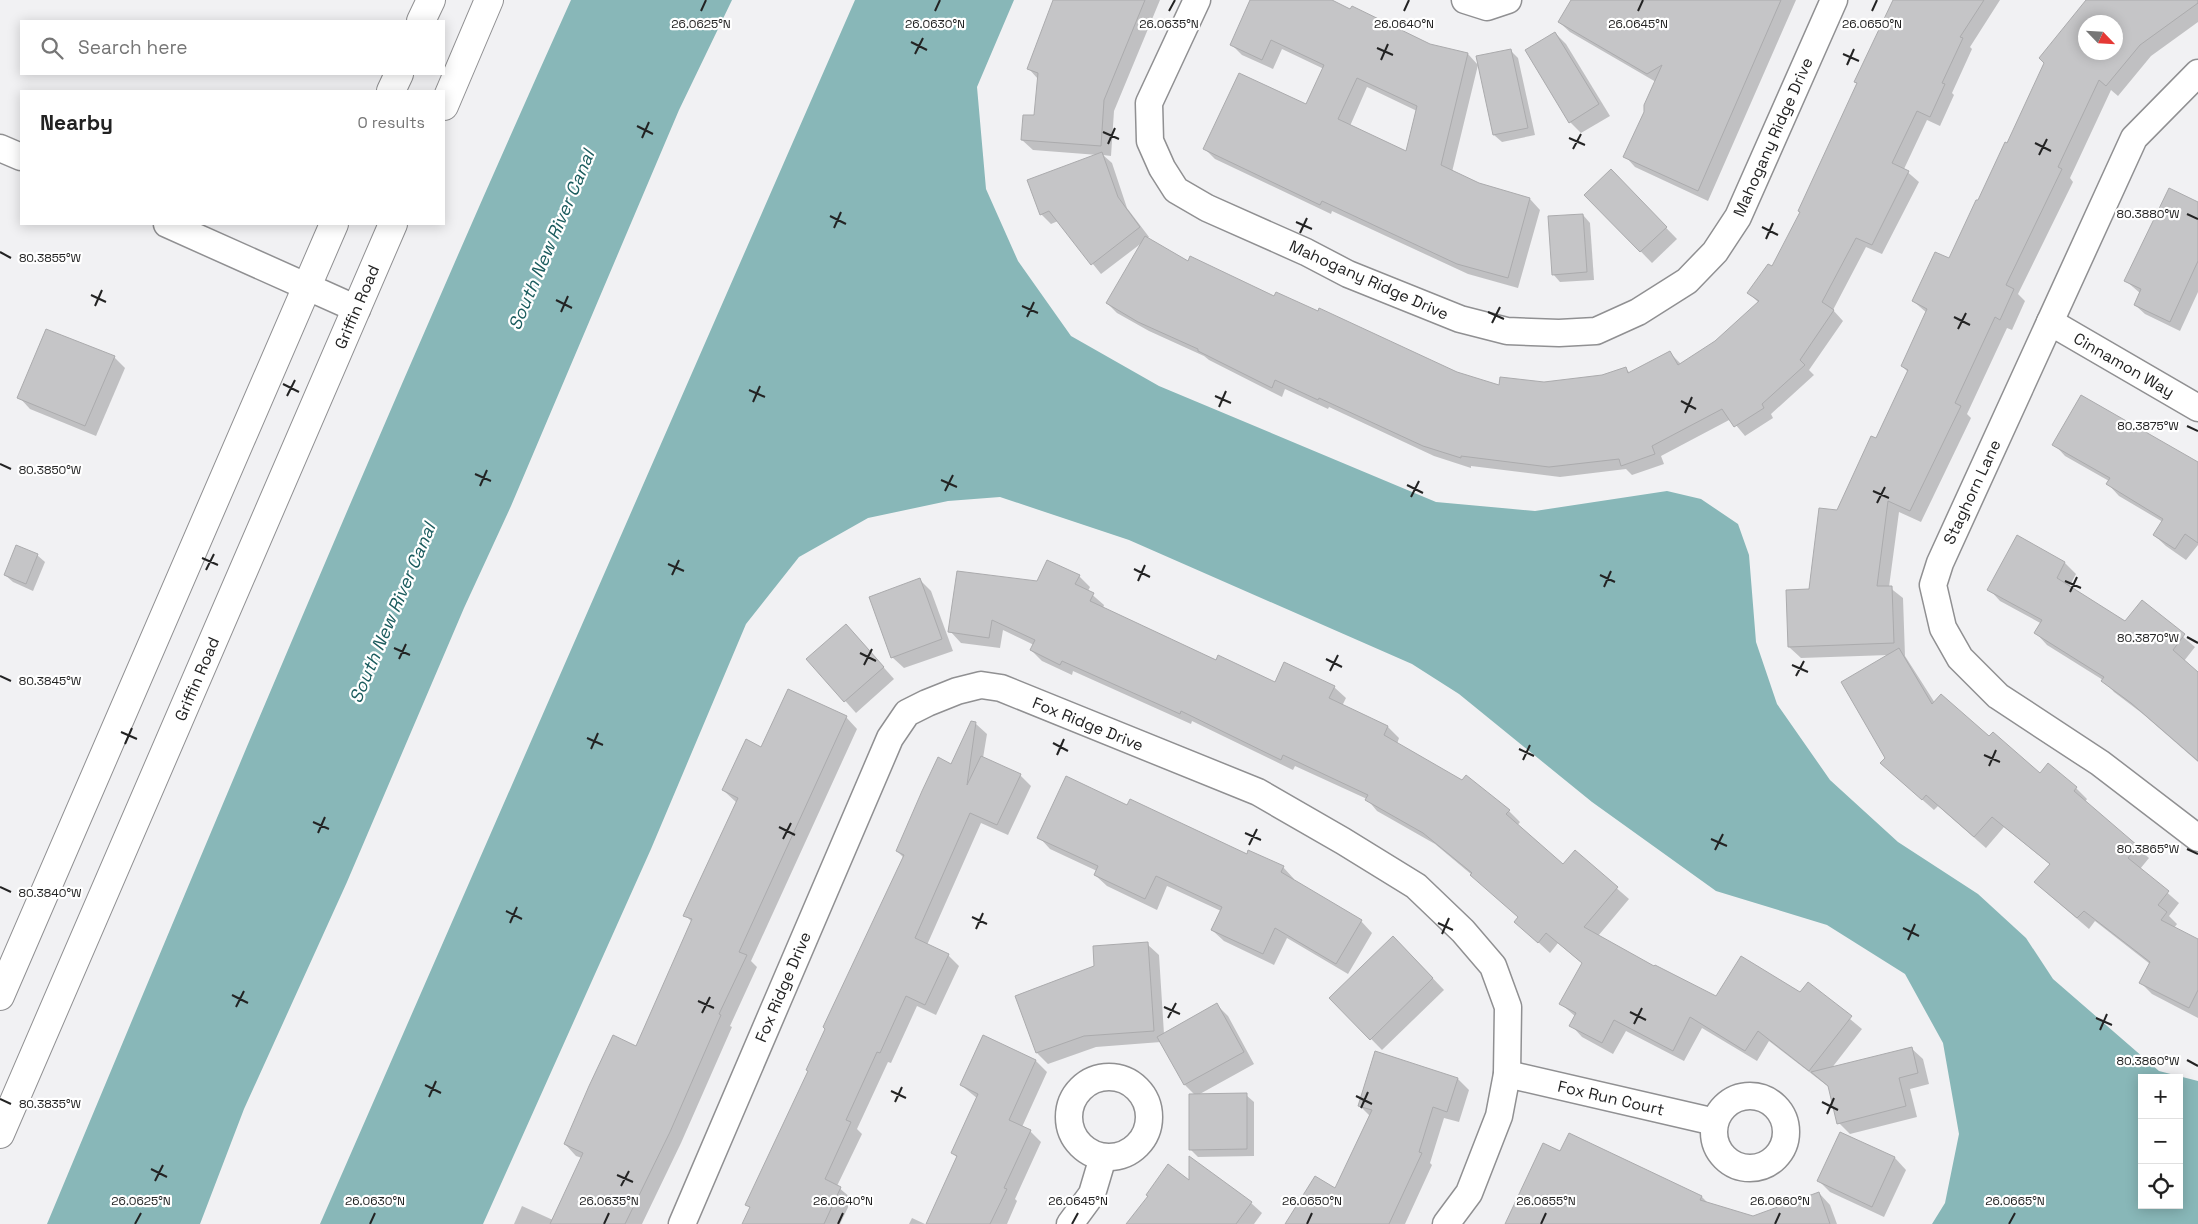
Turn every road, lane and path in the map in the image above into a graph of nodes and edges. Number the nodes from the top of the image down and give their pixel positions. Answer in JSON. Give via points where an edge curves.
{"nodes":[{"id":1,"x":430,"y":0,"type":"edge"},
{"id":2,"x":489,"y":0,"type":"edge"},
{"id":3,"x":1197,"y":0,"type":"edge"},
{"id":4,"x":1465,"y":0,"type":"edge"},
{"id":5,"x":1508,"y":0,"type":"edge"},
{"id":6,"x":1834,"y":0,"type":"edge"},
{"id":7,"x":421,"y":20,"type":"edge"},
{"id":8,"x":2198,"y":74,"type":"edge"},
{"id":9,"x":399,"y":75,"type":"edge"},
{"id":10,"x":391,"y":90,"type":"edge"},
{"id":11,"x":445,"y":104,"type":"edge"},
{"id":12,"x":0,"y":148,"type":"edge"},
{"id":13,"x":20,"y":157,"type":"edge"},
{"id":14,"x":169,"y":225,"type":"edge"},
{"id":15,"x":334,"y":225,"type":"edge"},
{"id":16,"x":393,"y":225,"type":"edge"},
{"id":17,"x":306,"y":287,"type":"junction"},
{"id":18,"x":356,"y":309,"type":"junction"},
{"id":19,"x":2050,"y":322,"type":"junction"},
{"id":20,"x":2198,"y":408,"type":"edge"},
{"id":21,"x":2198,"y":838,"type":"edge"},
{"id":22,"x":0,"y":996,"type":"edge"},
{"id":23,"x":1507,"y":1074,"type":"junction"},
{"id":24,"x":1715,"y":1122,"type":"dead end"},
{"id":25,"x":0,"y":1134,"type":"edge"},
{"id":26,"x":1103,"y":1157,"type":"dead end"},
{"id":27,"x":682,"y":1224,"type":"edge"},
{"id":28,"x":1070,"y":1224,"type":"edge"},
{"id":29,"x":1446,"y":1224,"type":"edge"}],
"edges":[{"from":1,"to":7,"type":"main road"},
{"from":2,"to":11,"type":"main road"},
{"from":3,"to":6,"type":"street","name":"Mahogany Ridge Drive","via":[[1149,103],[1150,141],[1176,190],[1207,208],[1348,274],[1460,319],[1506,331],[1559,333],[1596,331],[1638,312],[1687,281],[1715,252],[1738,217]]},
{"from":4,"to":5,"type":"street","via":[[1487,7]]},
{"from":8,"to":19,"type":"street","name":"Staghorn Lane","via":[[2134,138]]},
{"from":9,"to":10,"type":"main road"},
{"from":12,"to":13,"type":"street"},
{"from":14,"to":17,"type":"street"},
{"from":15,"to":17,"type":"main road"},
{"from":16,"to":18,"type":"main road","name":"Griffin Road"},
{"from":17,"to":18,"type":"street"},
{"from":17,"to":22,"type":"main road"},
{"from":18,"to":25,"type":"main road","name":"Griffin Road"},
{"from":19,"to":20,"type":"street","name":"Cinnamon Way"},
{"from":19,"to":21,"type":"street","name":"Staghorn Lane","via":[[1932,585],[1943,628],[1960,658],[1998,696],[2100,762]]},
{"from":23,"to":24,"type":"street","name":"Fox Run Court"},
{"from":23,"to":27,"type":"street","name":"Fox Ridge Drive","via":[[1508,1007],[1493,966],[1416,886],[1258,792],[1001,688],[981,685],[957,691],[907,713],[890,738]]},
{"from":23,"to":29,"type":"street","name":"Fox Ridge Drive","via":[[1499,1116],[1469,1193]]},
{"from":26,"to":28,"type":"street","via":[[1092,1194]]}]}
